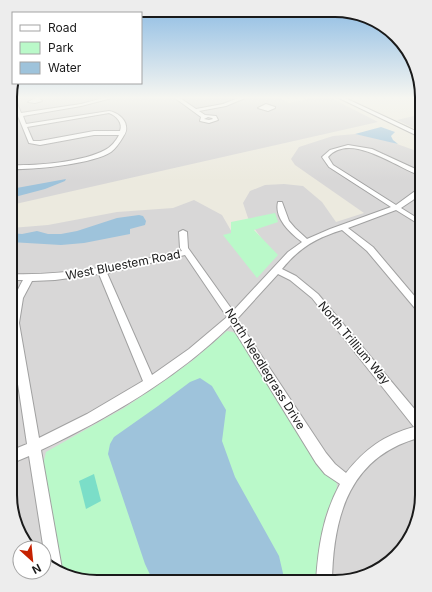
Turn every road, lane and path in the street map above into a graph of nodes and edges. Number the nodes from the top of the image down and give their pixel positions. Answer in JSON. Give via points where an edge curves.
{"nodes":[{"id":1,"x":24,"y":126,"type":"edge"},
{"id":2,"x":124,"y":126,"type":"edge"},
{"id":3,"x":400,"y":126,"type":"edge"},
{"id":4,"x":122,"y":132,"type":"junction"},
{"id":5,"x":415,"y":133,"type":"edge"},
{"id":6,"x":17,"y":167,"type":"edge"},
{"id":7,"x":415,"y":171,"type":"edge"},
{"id":8,"x":415,"y":194,"type":"edge"},
{"id":9,"x":280,"y":203,"type":"dead end"},
{"id":10,"x":397,"y":207,"type":"junction"},
{"id":11,"x":415,"y":219,"type":"edge"},
{"id":12,"x":343,"y":227,"type":"junction"},
{"id":13,"x":183,"y":232,"type":"dead end"},
{"id":14,"x":307,"y":242,"type":"junction"},
{"id":15,"x":187,"y":252,"type":"junction"},
{"id":16,"x":276,"y":270,"type":"junction"},
{"id":17,"x":102,"y":271,"type":"junction"},
{"id":18,"x":17,"y":277,"type":"edge"},
{"id":19,"x":29,"y":278,"type":"junction"},
{"id":20,"x":415,"y":303,"type":"edge"},
{"id":21,"x":17,"y":304,"type":"edge"},
{"id":22,"x":231,"y":319,"type":"junction"},
{"id":23,"x":17,"y":342,"type":"edge"},
{"id":24,"x":150,"y":382,"type":"junction"},
{"id":25,"x":415,"y":419,"type":"edge"},
{"id":26,"x":415,"y":433,"type":"edge"},
{"id":27,"x":34,"y":448,"type":"junction"},
{"id":28,"x":17,"y":455,"type":"edge"},
{"id":29,"x":348,"y":482,"type":"junction"},
{"id":30,"x":53,"y":562,"type":"edge"},
{"id":31,"x":324,"y":575,"type":"edge"}],
"edges":[{"from":1,"to":4,"type":"street","via":[[33,143],[99,132]]},
{"from":2,"to":4,"type":"street"},
{"from":3,"to":5,"type":"street"},
{"from":4,"to":6,"type":"street","via":[[113,146],[101,154],[38,167]]},
{"from":7,"to":10,"type":"street","via":[[371,150],[361,148],[345,147],[332,151],[325,157],[328,163]]},
{"from":8,"to":10,"type":"street"},
{"from":9,"to":14,"type":"street","via":[[287,225]]},
{"from":10,"to":11,"type":"street"},
{"from":10,"to":12,"type":"street"},
{"from":12,"to":14,"type":"street"},
{"from":12,"to":20,"type":"street","via":[[370,249]]},
{"from":13,"to":15,"type":"street","via":[[184,248]]},
{"from":14,"to":16,"type":"street","via":[[288,255]]},
{"from":15,"to":17,"type":"street","name":"West Bluestem Road"},
{"from":15,"to":22,"type":"street","name":"North Needlegrass Drive","via":[[228,310]]},
{"from":16,"to":22,"type":"street"},
{"from":16,"to":25,"type":"street","name":"North Trillium Way","via":[[292,278],[315,296]]},
{"from":17,"to":19,"type":"street","name":"West Bluestem Road","via":[[57,278]]},
{"from":17,"to":24,"type":"street"},
{"from":18,"to":19,"type":"street","name":"West Bluestem Road"},
{"from":19,"to":21,"type":"street"},
{"from":22,"to":24,"type":"street","via":[[181,361]]},
{"from":22,"to":29,"type":"street","name":"North Needlegrass Drive","via":[[321,458],[330,469]]},
{"from":23,"to":27,"type":"street"},
{"from":24,"to":27,"type":"street","via":[[87,422]]},
{"from":26,"to":29,"type":"street","via":[[397,438],[369,456]]},
{"from":27,"to":28,"type":"street"},
{"from":27,"to":30,"type":"street"},
{"from":29,"to":31,"type":"street","via":[[340,494],[327,540]]}]}
